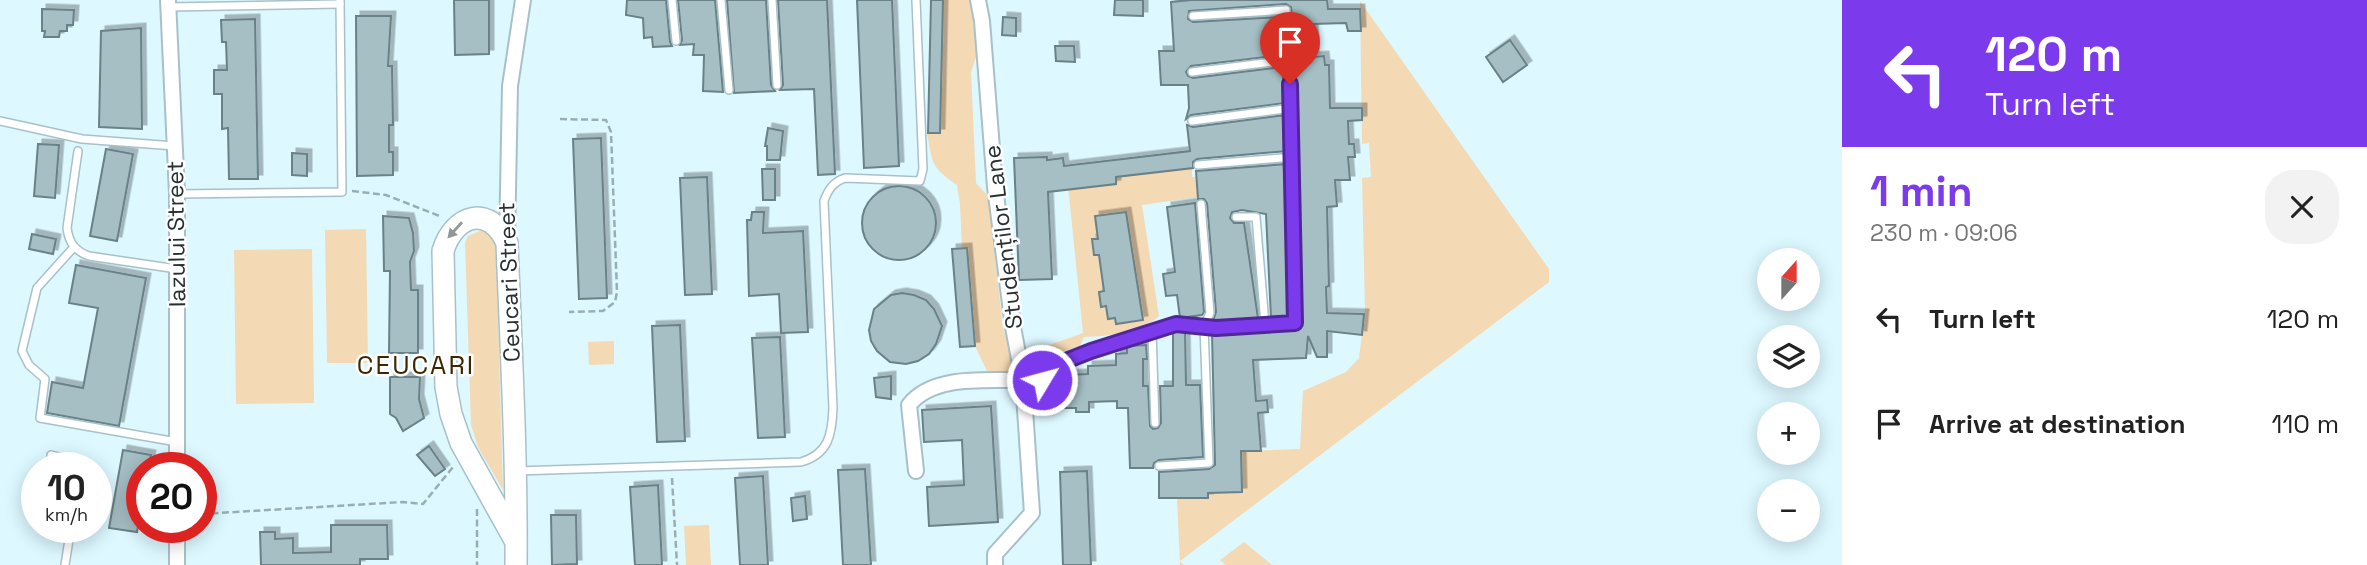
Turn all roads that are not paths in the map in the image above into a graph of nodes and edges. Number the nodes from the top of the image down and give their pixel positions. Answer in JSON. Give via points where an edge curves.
{"nodes":[{"id":1,"x":523,"y":0,"type":"edge"},
{"id":2,"x":672,"y":0,"type":"edge"},
{"id":3,"x":721,"y":0,"type":"edge"},
{"id":4,"x":772,"y":0,"type":"edge"},
{"id":5,"x":916,"y":0,"type":"edge"},
{"id":6,"x":978,"y":0,"type":"edge"},
{"id":7,"x":340,"y":2,"type":"edge"},
{"id":8,"x":169,"y":4,"type":"edge"},
{"id":9,"x":1194,"y":16,"type":"dead end"},
{"id":10,"x":676,"y":41,"type":"dead end"},
{"id":11,"x":1288,"y":60,"type":"junction"},
{"id":12,"x":1192,"y":72,"type":"dead end"},
{"id":13,"x":777,"y":85,"type":"dead end"},
{"id":14,"x":729,"y":90,"type":"dead end"},
{"id":15,"x":1292,"y":108,"type":"junction"},
{"id":16,"x":0,"y":121,"type":"edge"},
{"id":17,"x":1192,"y":121,"type":"dead end"},
{"id":18,"x":175,"y":146,"type":"junction"},
{"id":19,"x":78,"y":151,"type":"dead end"},
{"id":20,"x":1293,"y":158,"type":"junction"},
{"id":21,"x":1198,"y":165,"type":"dead end"},
{"id":22,"x":177,"y":194,"type":"junction"},
{"id":23,"x":1201,"y":204,"type":"dead end"},
{"id":24,"x":1236,"y":217,"type":"dead end"},
{"id":25,"x":507,"y":243,"type":"junction"},
{"id":26,"x":74,"y":247,"type":"junction"},
{"id":27,"x":177,"y":269,"type":"junction"},
{"id":28,"x":1265,"y":324,"type":"junction"},
{"id":29,"x":1204,"y":326,"type":"junction"},
{"id":30,"x":1152,"y":331,"type":"junction"},
{"id":31,"x":1023,"y":380,"type":"junction"},
{"id":32,"x":1025,"y":407,"type":"junction"},
{"id":33,"x":1155,"y":423,"type":"dead end"},
{"id":34,"x":177,"y":442,"type":"junction"},
{"id":35,"x":177,"y":452,"type":"edge"},
{"id":36,"x":1159,"y":466,"type":"dead end"},
{"id":37,"x":516,"y":471,"type":"junction"},
{"id":38,"x":916,"y":471,"type":"dead end"},
{"id":39,"x":516,"y":542,"type":"junction"},
{"id":40,"x":68,"y":543,"type":"edge"},
{"id":41,"x":177,"y":543,"type":"edge"},
{"id":42,"x":65,"y":565,"type":"edge"},
{"id":43,"x":177,"y":565,"type":"edge"},
{"id":44,"x":516,"y":565,"type":"edge"},
{"id":45,"x":995,"y":565,"type":"edge"}],
"edges":[{"from":1,"to":25,"type":"street","name":"Ceucari Street","via":[[510,86]]},
{"from":2,"to":10,"type":"lane"},
{"from":3,"to":14,"type":"lane"},
{"from":4,"to":13,"type":"lane"},
{"from":5,"to":37,"type":"lane","via":[[920,181],[845,178],[837,180],[824,201],[833,408],[828,441],[818,455],[801,462]]},
{"from":6,"to":31,"type":"street","name":"Studenților Lane","via":[[995,187]]},
{"from":7,"to":8,"type":"lane"},
{"from":7,"to":22,"type":"lane","via":[[342,192]]},
{"from":8,"to":18,"type":"street","name":"Iazului Street"},
{"from":9,"to":11,"type":"lane","via":[[1286,10]]},
{"from":11,"to":12,"type":"lane"},
{"from":11,"to":15,"type":"lane"},
{"from":15,"to":17,"type":"lane"},
{"from":15,"to":20,"type":"lane"},
{"from":16,"to":18,"type":"lane","via":[[82,139]]},
{"from":18,"to":22,"type":"street","name":"Iazului Street"},
{"from":19,"to":26,"type":"lane","via":[[67,228]]},
{"from":20,"to":21,"type":"lane"},
{"from":20,"to":28,"type":"lane","via":[[1295,323]]},
{"from":22,"to":27,"type":"street","name":"Iazului Street"},
{"from":23,"to":29,"type":"lane","via":[[1210,313]]},
{"from":24,"to":28,"type":"lane","via":[[1256,216]]},
{"from":25,"to":37,"type":"street","name":"Ceucari Street"},
{"from":25,"to":39,"type":"street","one_way":true,"via":[[499,229],[485,219],[463,220],[447,237],[443,250],[446,387],[461,443]]},
{"from":26,"to":27,"type":"lane","via":[[89,256]]},
{"from":26,"to":34,"type":"lane","via":[[37,288],[22,351],[29,365],[46,379],[40,418]]},
{"from":27,"to":34,"type":"street","name":"Iazului Street"},
{"from":28,"to":29,"type":"lane"},
{"from":29,"to":30,"type":"lane","via":[[1176,324]]},
{"from":29,"to":36,"type":"lane","via":[[1209,463]]},
{"from":30,"to":32,"type":"lane","via":[[1058,364]]},
{"from":30,"to":33,"type":"lane"},
{"from":31,"to":32,"type":"street","name":"Studenților Lane"},
{"from":31,"to":38,"type":"street","via":[[945,384],[916,396],[909,405]]},
{"from":32,"to":45,"type":"street","name":"Studenților Lane","via":[[1032,513],[995,554]]},
{"from":34,"to":35,"type":"street","name":"Iazului Street"},
{"from":37,"to":39,"type":"street","name":"Ceucari Street"},
{"from":39,"to":44,"type":"street","name":"Ceucari Street"},
{"from":40,"to":42,"type":"lane"},
{"from":41,"to":43,"type":"street"}]}
